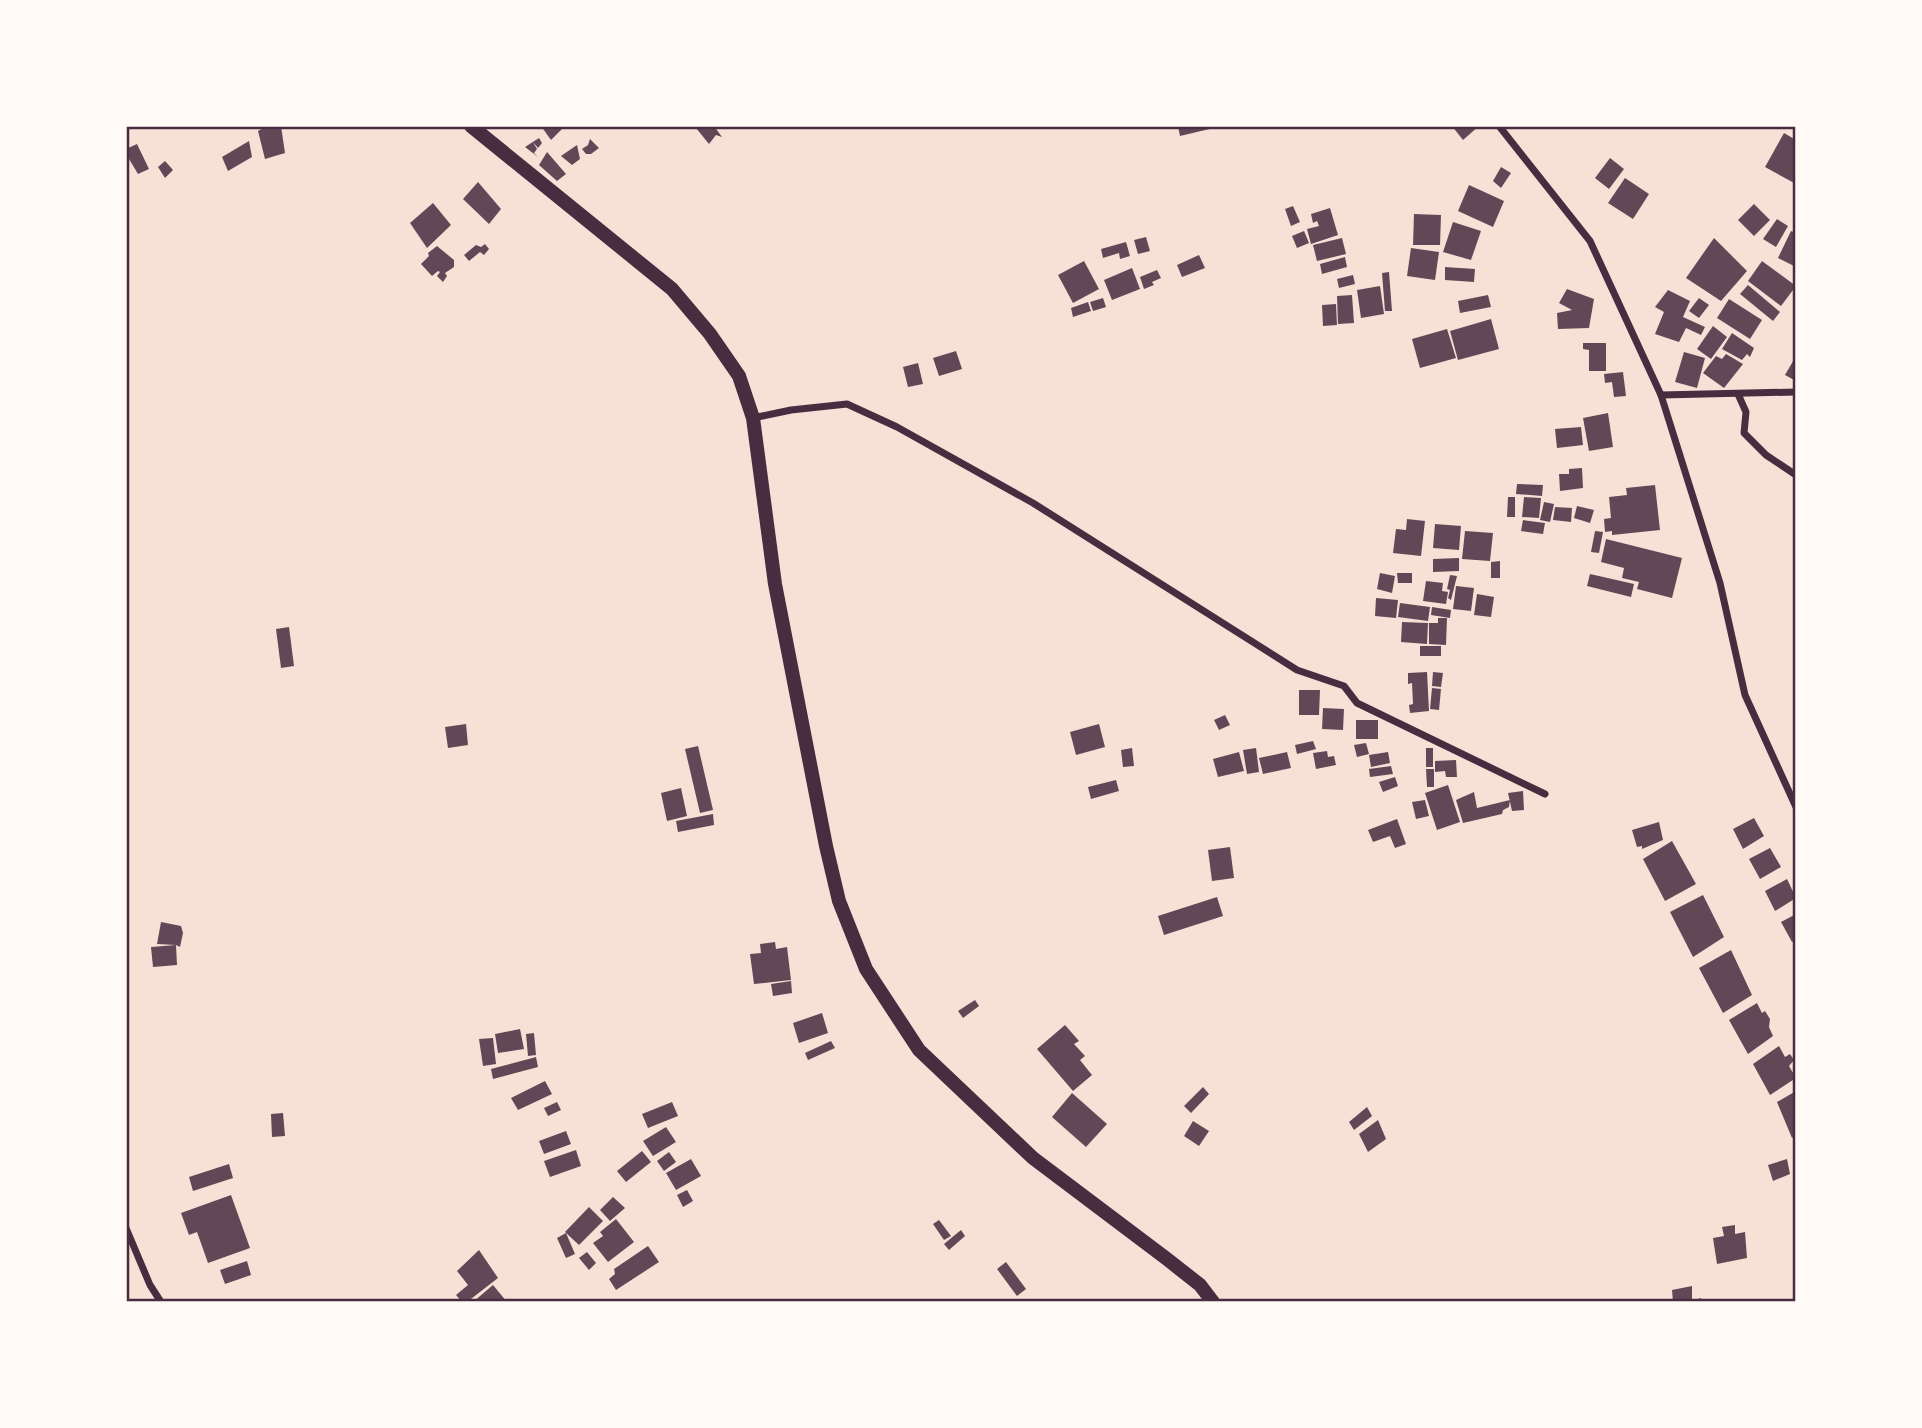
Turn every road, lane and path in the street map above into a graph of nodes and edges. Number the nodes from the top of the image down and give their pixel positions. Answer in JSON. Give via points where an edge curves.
{"nodes":[{"id":1,"x":471,"y":126,"type":"edge"},
{"id":2,"x":1499,"y":126,"type":"edge"},
{"id":3,"x":1796,"y":392,"type":"edge"},
{"id":4,"x":1738,"y":394,"type":"junction"},
{"id":5,"x":1661,"y":395,"type":"junction"},
{"id":6,"x":754,"y":418,"type":"junction"},
{"id":7,"x":1796,"y":475,"type":"edge"},
{"id":8,"x":1545,"y":794,"type":"dead end"},
{"id":9,"x":1796,"y":807,"type":"edge"},
{"id":10,"x":126,"y":1228,"type":"edge"},
{"id":11,"x":161,"y":1302,"type":"edge"},
{"id":12,"x":1213,"y":1302,"type":"edge"}],
"edges":[{"from":1,"to":6,"type":"main road","via":[[672,289],[739,376]]},
{"from":2,"to":5,"type":"street","via":[[1590,241]]},
{"from":3,"to":4,"type":"street"},
{"from":4,"to":5,"type":"street"},
{"from":4,"to":7,"type":"street","via":[[1746,412],[1744,433]]},
{"from":5,"to":9,"type":"street","via":[[1720,583],[1745,695]]},
{"from":6,"to":8,"type":"street","via":[[847,404],[897,427],[1032,503],[1297,670],[1344,686],[1357,703]]},
{"from":6,"to":12,"type":"main road","via":[[775,584],[826,846],[839,901],[866,969],[928,1059],[1033,1158],[1200,1285]]},
{"from":10,"to":11,"type":"street"}]}
